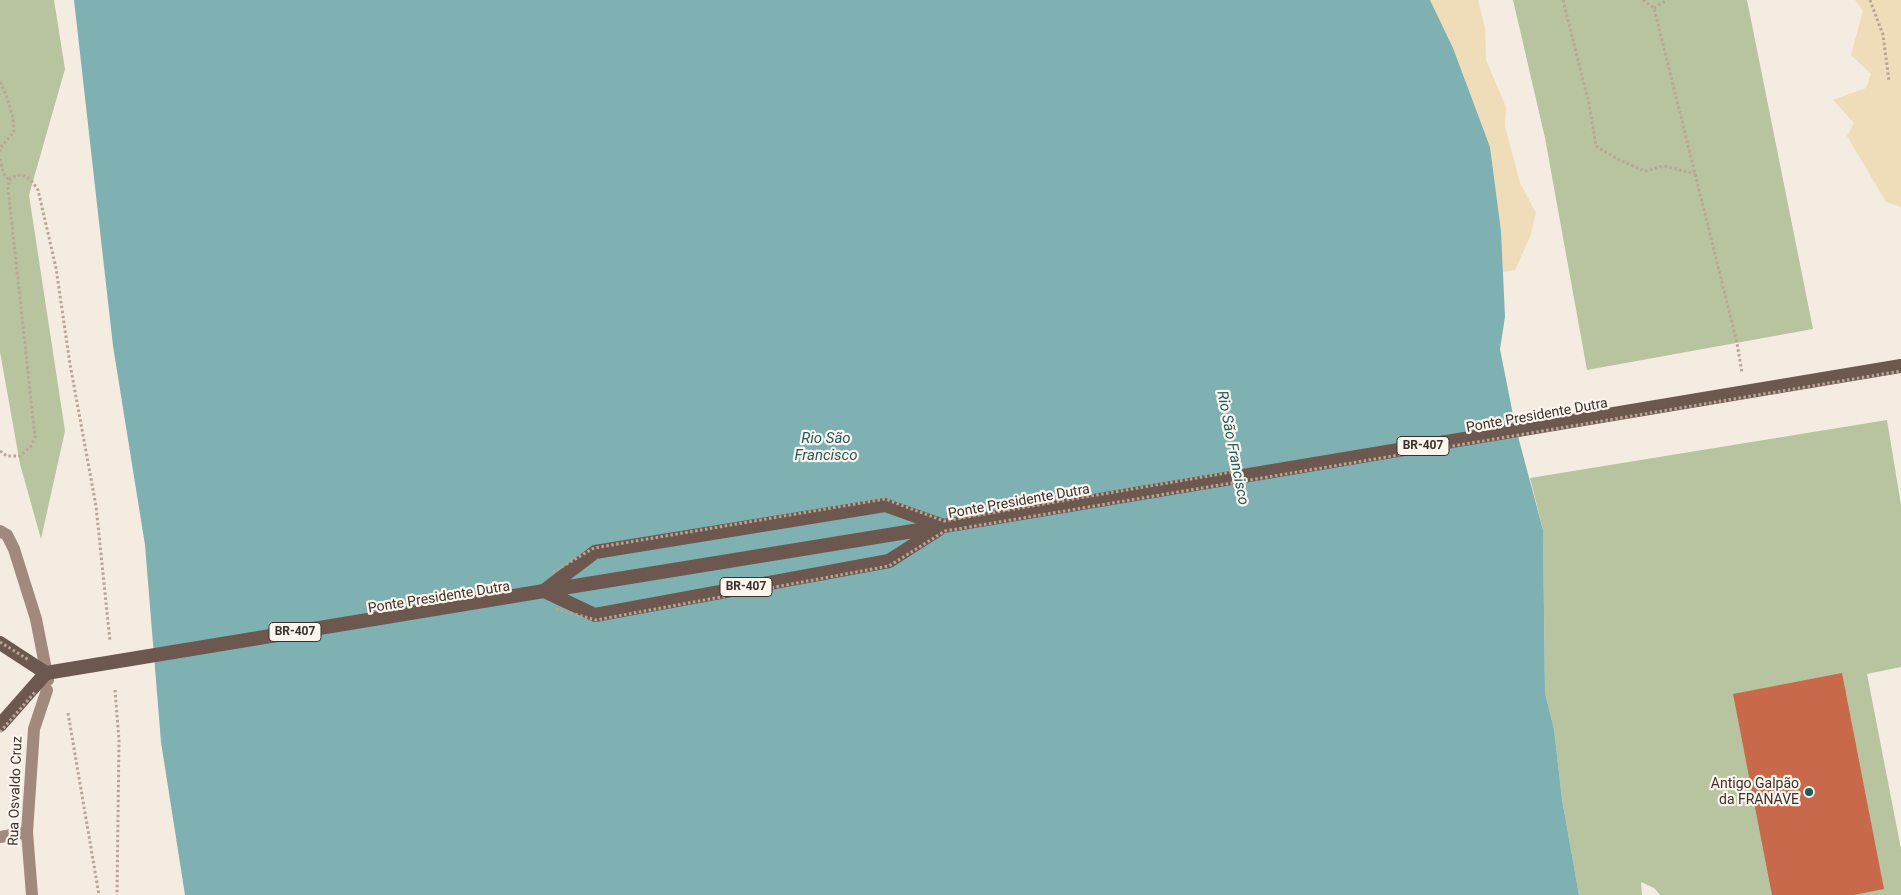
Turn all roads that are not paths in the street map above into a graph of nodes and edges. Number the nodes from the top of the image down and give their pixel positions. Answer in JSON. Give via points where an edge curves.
{"nodes":[{"id":1,"x":1901,"y":366,"type":"edge"},
{"id":2,"x":944,"y":526,"type":"junction"},
{"id":3,"x":0,"y":530,"type":"edge"},
{"id":4,"x":545,"y":584,"type":"junction"},
{"id":5,"x":0,"y":643,"type":"edge"},
{"id":6,"x":47,"y":678,"type":"junction"},
{"id":7,"x":0,"y":725,"type":"edge"},
{"id":8,"x":27,"y":832,"type":"junction"},
{"id":9,"x":0,"y":837,"type":"edge"},
{"id":10,"x":32,"y":895,"type":"edge"}],
"edges":[{"from":1,"to":2,"type":"highway","number":"BR-407"},
{"from":2,"to":4,"type":"highway","name":"Ponte Presidente Dutra","number":"BR-407"},
{"from":2,"to":4,"type":"highway","name":"Ponte Presidente Dutra","number":"BR-407","via":[[884,505],[595,552]]},
{"from":2,"to":4,"type":"highway","name":"Ponte Presidente Dutra","number":"BR-407","bridge":true,"via":[[889,562],[595,615]]},
{"from":3,"to":6,"type":"main road","name":"Rua Osvaldo Cruz","via":[[7,535],[14,549],[36,619]]},
{"from":4,"to":6,"type":"highway","number":"BR-407","bridge":true},
{"from":5,"to":6,"type":"highway","bridge":true},
{"from":6,"to":7,"type":"highway"},
{"from":6,"to":8,"type":"main road","name":"Rua Osvaldo Cruz","via":[[34,729]]},
{"from":8,"to":9,"type":"main road"},
{"from":8,"to":10,"type":"main road","name":"Rua Osvaldo Cruz"}]}
